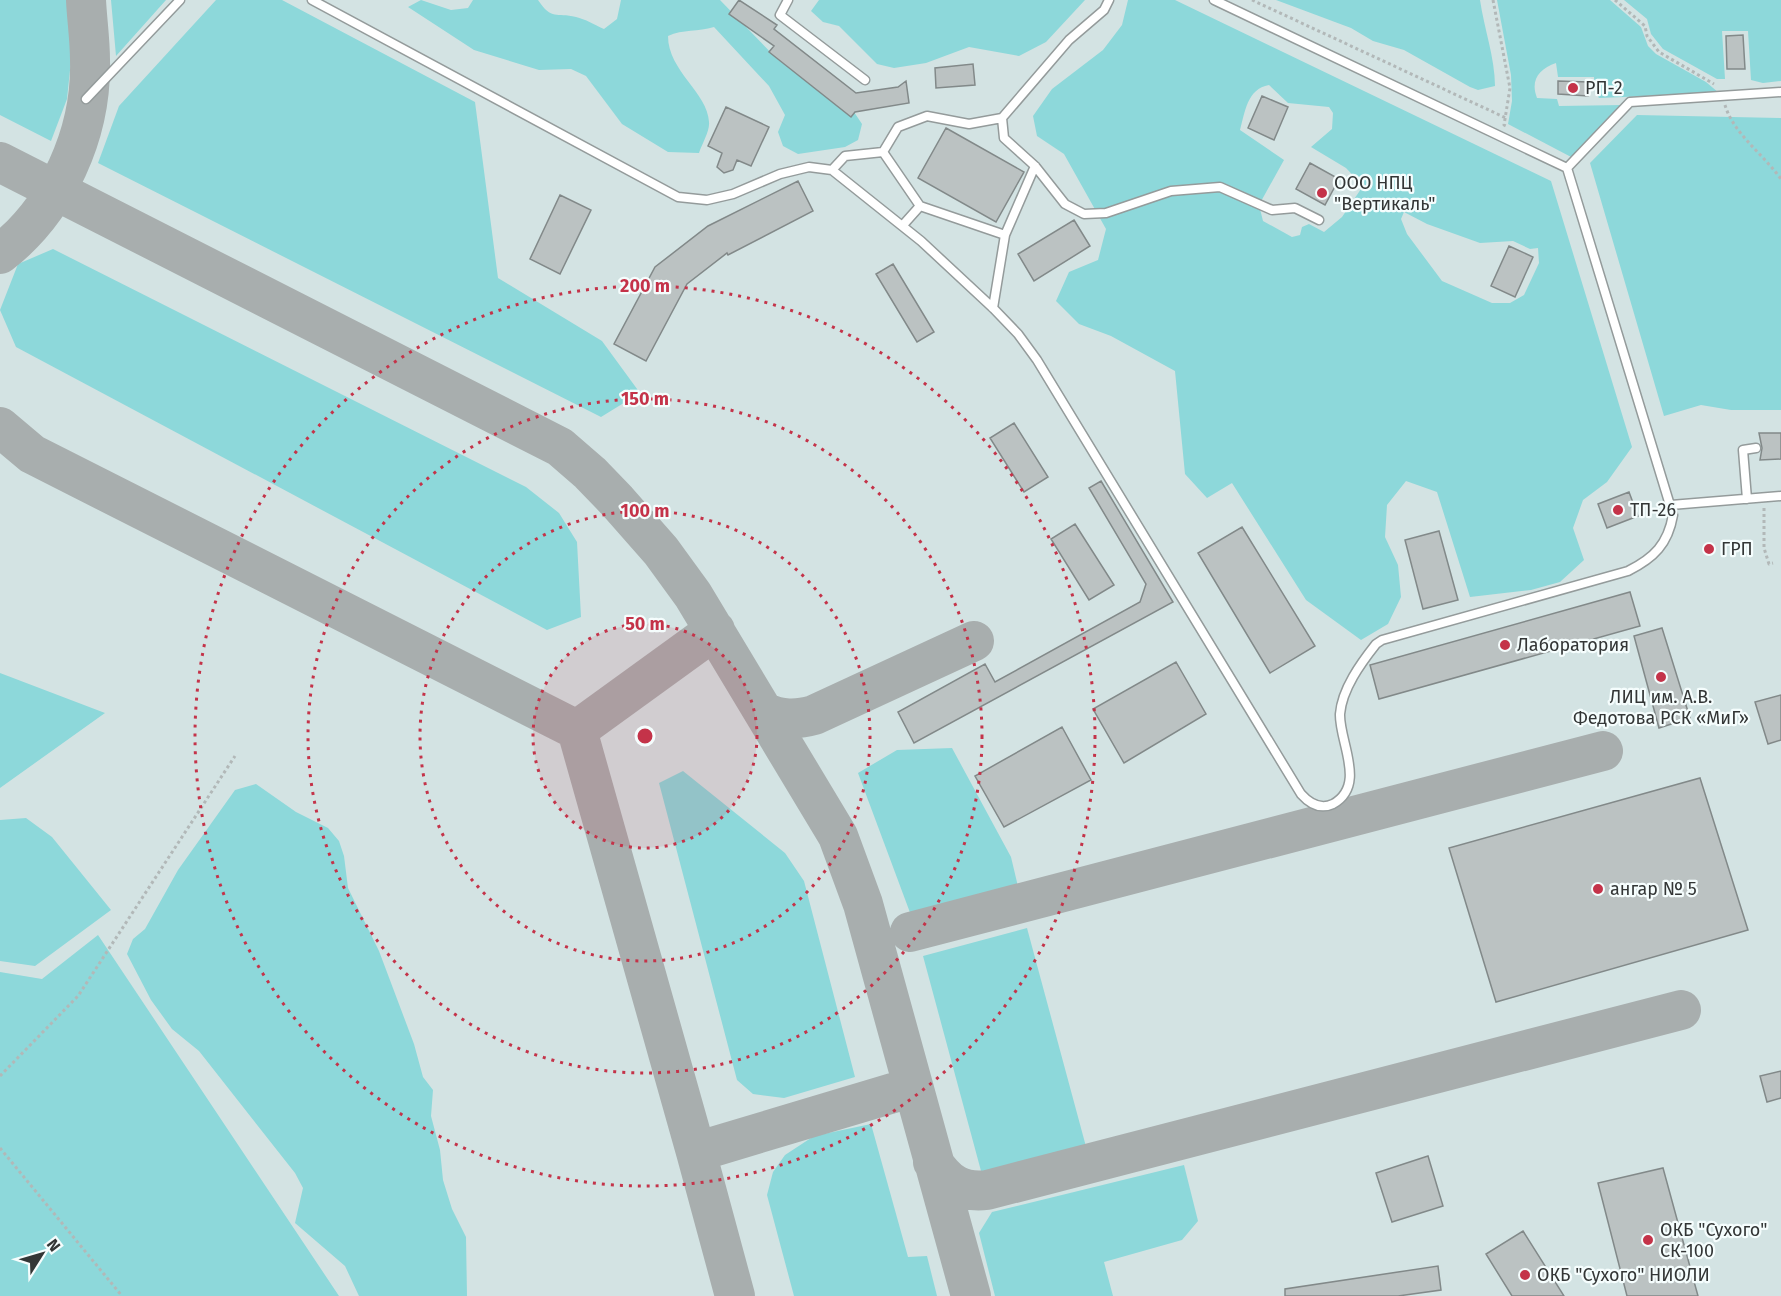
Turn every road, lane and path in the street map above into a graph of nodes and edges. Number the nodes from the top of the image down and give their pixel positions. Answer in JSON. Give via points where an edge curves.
{"nodes":[{"id":1,"x":180,"y":0,"type":"edge"},
{"id":2,"x":312,"y":0,"type":"edge"},
{"id":3,"x":788,"y":0,"type":"edge"},
{"id":4,"x":1109,"y":0,"type":"edge"},
{"id":5,"x":1214,"y":0,"type":"edge"},
{"id":6,"x":1252,"y":0,"type":"edge"},
{"id":7,"x":865,"y":80,"type":"dead end"},
{"id":8,"x":1781,"y":92,"type":"edge"},
{"id":9,"x":86,"y":99,"type":"dead end"},
{"id":10,"x":1002,"y":118,"type":"junction"},
{"id":11,"x":1506,"y":118,"type":"dead end"},
{"id":12,"x":883,"y":152,"type":"junction"},
{"id":13,"x":1035,"y":166,"type":"junction"},
{"id":14,"x":1567,"y":168,"type":"junction"},
{"id":15,"x":832,"y":170,"type":"junction"},
{"id":16,"x":920,"y":206,"type":"junction"},
{"id":17,"x":1319,"y":220,"type":"dead end"},
{"id":18,"x":903,"y":225,"type":"junction"},
{"id":19,"x":1005,"y":235,"type":"junction"},
{"id":20,"x":993,"y":308,"type":"junction"},
{"id":21,"x":1756,"y":448,"type":"dead end"},
{"id":22,"x":1781,"y":496,"type":"edge"},
{"id":23,"x":1763,"y":498,"type":"junction"},
{"id":24,"x":1747,"y":499,"type":"junction"},
{"id":25,"x":1671,"y":505,"type":"junction"},
{"id":26,"x":1773,"y":563,"type":"dead end"},
{"id":27,"x":235,"y":756,"type":"dead end"},
{"id":28,"x":0,"y":1076,"type":"edge"},
{"id":29,"x":0,"y":1148,"type":"edge"},
{"id":30,"x":122,"y":1296,"type":"edge"}],
"edges":[{"from":1,"to":9,"type":"lane"},
{"from":2,"to":15,"type":"lane","via":[[678,196],[707,200],[809,167]]},
{"from":3,"to":7,"type":"lane","via":[[780,15]]},
{"from":4,"to":10,"type":"lane","via":[[1104,10],[1069,40]]},
{"from":5,"to":14,"type":"lane"},
{"from":6,"to":11,"type":"path"},
{"from":8,"to":14,"type":"lane","via":[[1630,102]]},
{"from":10,"to":12,"type":"lane","via":[[969,124],[927,116],[898,127]]},
{"from":10,"to":13,"type":"lane","via":[[1004,138]]},
{"from":12,"to":15,"type":"lane","via":[[845,156]]},
{"from":12,"to":16,"type":"lane"},
{"from":13,"to":17,"type":"lane","via":[[1065,204],[1084,214],[1106,213],[1171,191],[1220,187],[1266,208],[1295,208]]},
{"from":13,"to":19,"type":"lane"},
{"from":14,"to":25,"type":"lane"},
{"from":15,"to":18,"type":"lane"},
{"from":16,"to":18,"type":"lane"},
{"from":16,"to":19,"type":"lane"},
{"from":18,"to":20,"type":"lane"},
{"from":19,"to":20,"type":"lane"},
{"from":20,"to":25,"type":"lane","via":[[1036,360],[1300,794],[1316,805],[1328,806],[1346,793],[1348,754],[1340,714],[1346,693],[1376,644],[1628,571],[1649,560],[1667,538]]},
{"from":21,"to":24,"type":"lane","via":[[1743,450]]},
{"from":22,"to":23,"type":"lane"},
{"from":23,"to":24,"type":"lane"},
{"from":23,"to":26,"type":"path","via":[[1764,548],[1769,564]]},
{"from":24,"to":25,"type":"lane"},
{"from":27,"to":28,"type":"path","via":[[78,996]]},
{"from":29,"to":30,"type":"path"}]}
